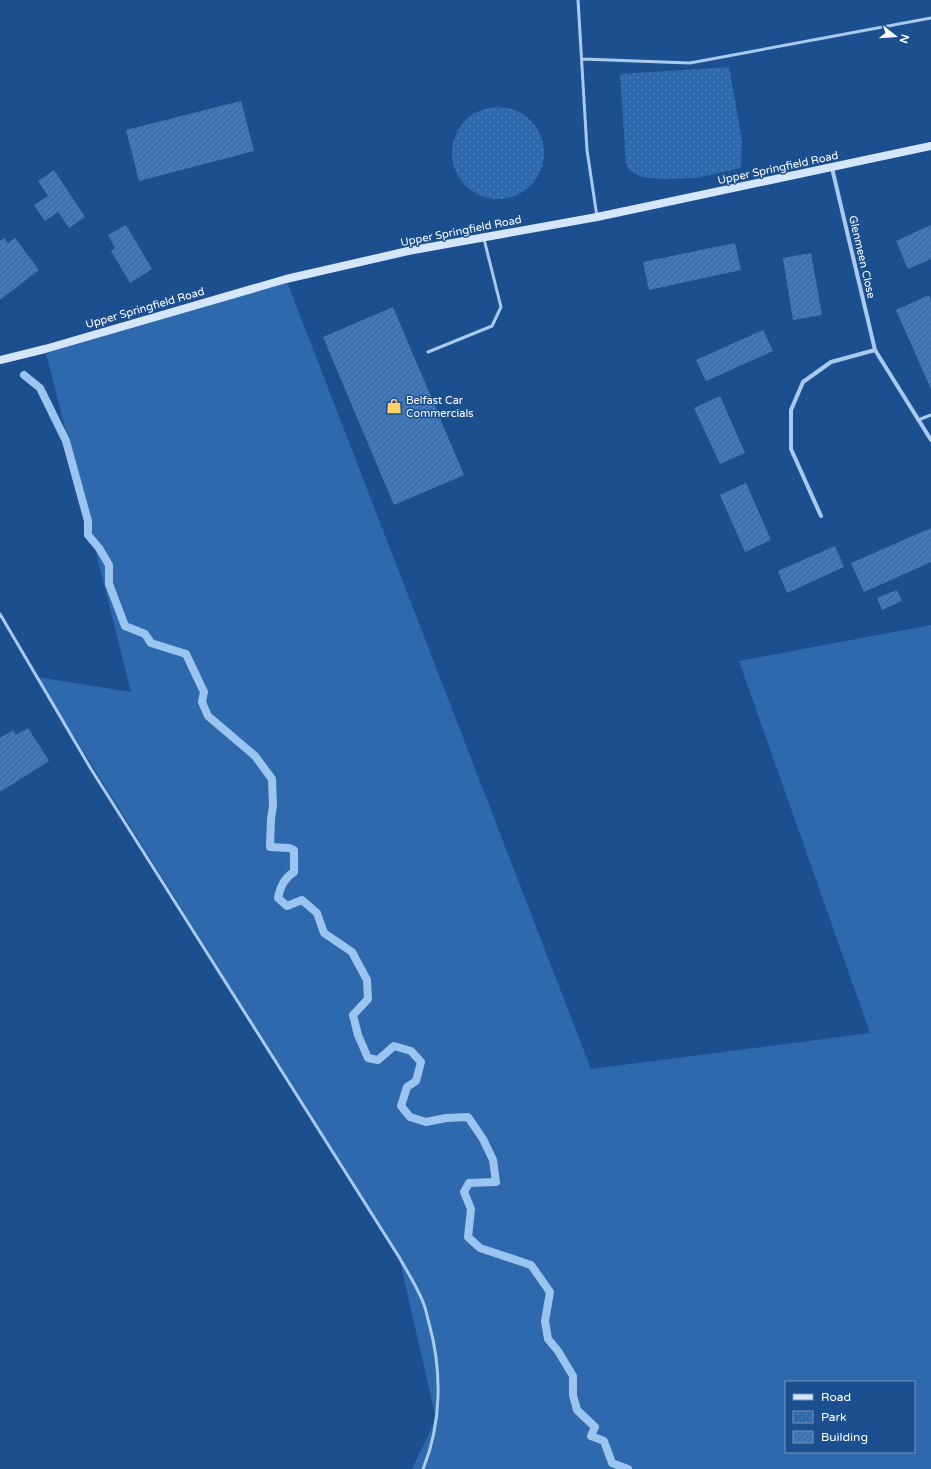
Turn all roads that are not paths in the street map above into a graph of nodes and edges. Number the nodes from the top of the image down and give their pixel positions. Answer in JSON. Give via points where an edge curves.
{"nodes":[{"id":1,"x":578,"y":0,"type":"edge"},
{"id":2,"x":931,"y":18,"type":"edge"},
{"id":3,"x":582,"y":59,"type":"junction"},
{"id":4,"x":931,"y":146,"type":"edge"},
{"id":5,"x":832,"y":168,"type":"junction"},
{"id":6,"x":597,"y":217,"type":"junction"},
{"id":7,"x":484,"y":237,"type":"junction"},
{"id":8,"x":874,"y":350,"type":"junction"},
{"id":9,"x":428,"y":352,"type":"dead end"},
{"id":10,"x":0,"y":360,"type":"edge"},
{"id":11,"x":931,"y":415,"type":"edge"},
{"id":12,"x":918,"y":420,"type":"junction"},
{"id":13,"x":931,"y":440,"type":"edge"},
{"id":14,"x":821,"y":516,"type":"dead end"},
{"id":15,"x":0,"y":614,"type":"edge"},
{"id":16,"x":423,"y":1469,"type":"edge"}],
"edges":[{"from":1,"to":3,"type":"lane"},
{"from":2,"to":3,"type":"lane","via":[[690,63]]},
{"from":3,"to":6,"type":"lane","via":[[587,150]]},
{"from":4,"to":5,"type":"main road","name":"Upper Springfield Road"},
{"from":5,"to":6,"type":"main road","name":"Upper Springfield Road"},
{"from":5,"to":8,"type":"street","name":"Glenmeen Close"},
{"from":6,"to":7,"type":"main road","name":"Upper Springfield Road"},
{"from":7,"to":9,"type":"lane","via":[[501,307],[492,326]]},
{"from":7,"to":10,"type":"main road","name":"Upper Springfield Road","via":[[408,251],[286,279]]},
{"from":8,"to":12,"type":"street","name":"Glenmeen Close"},
{"from":8,"to":14,"type":"street","via":[[831,362],[803,382],[791,410],[791,450]]},
{"from":11,"to":12,"type":"lane"},
{"from":12,"to":13,"type":"street","name":"Glenmeen Close"},
{"from":15,"to":16,"type":"lane","via":[[91,768],[390,1243],[424,1302],[435,1342],[439,1385],[436,1419]]}]}
